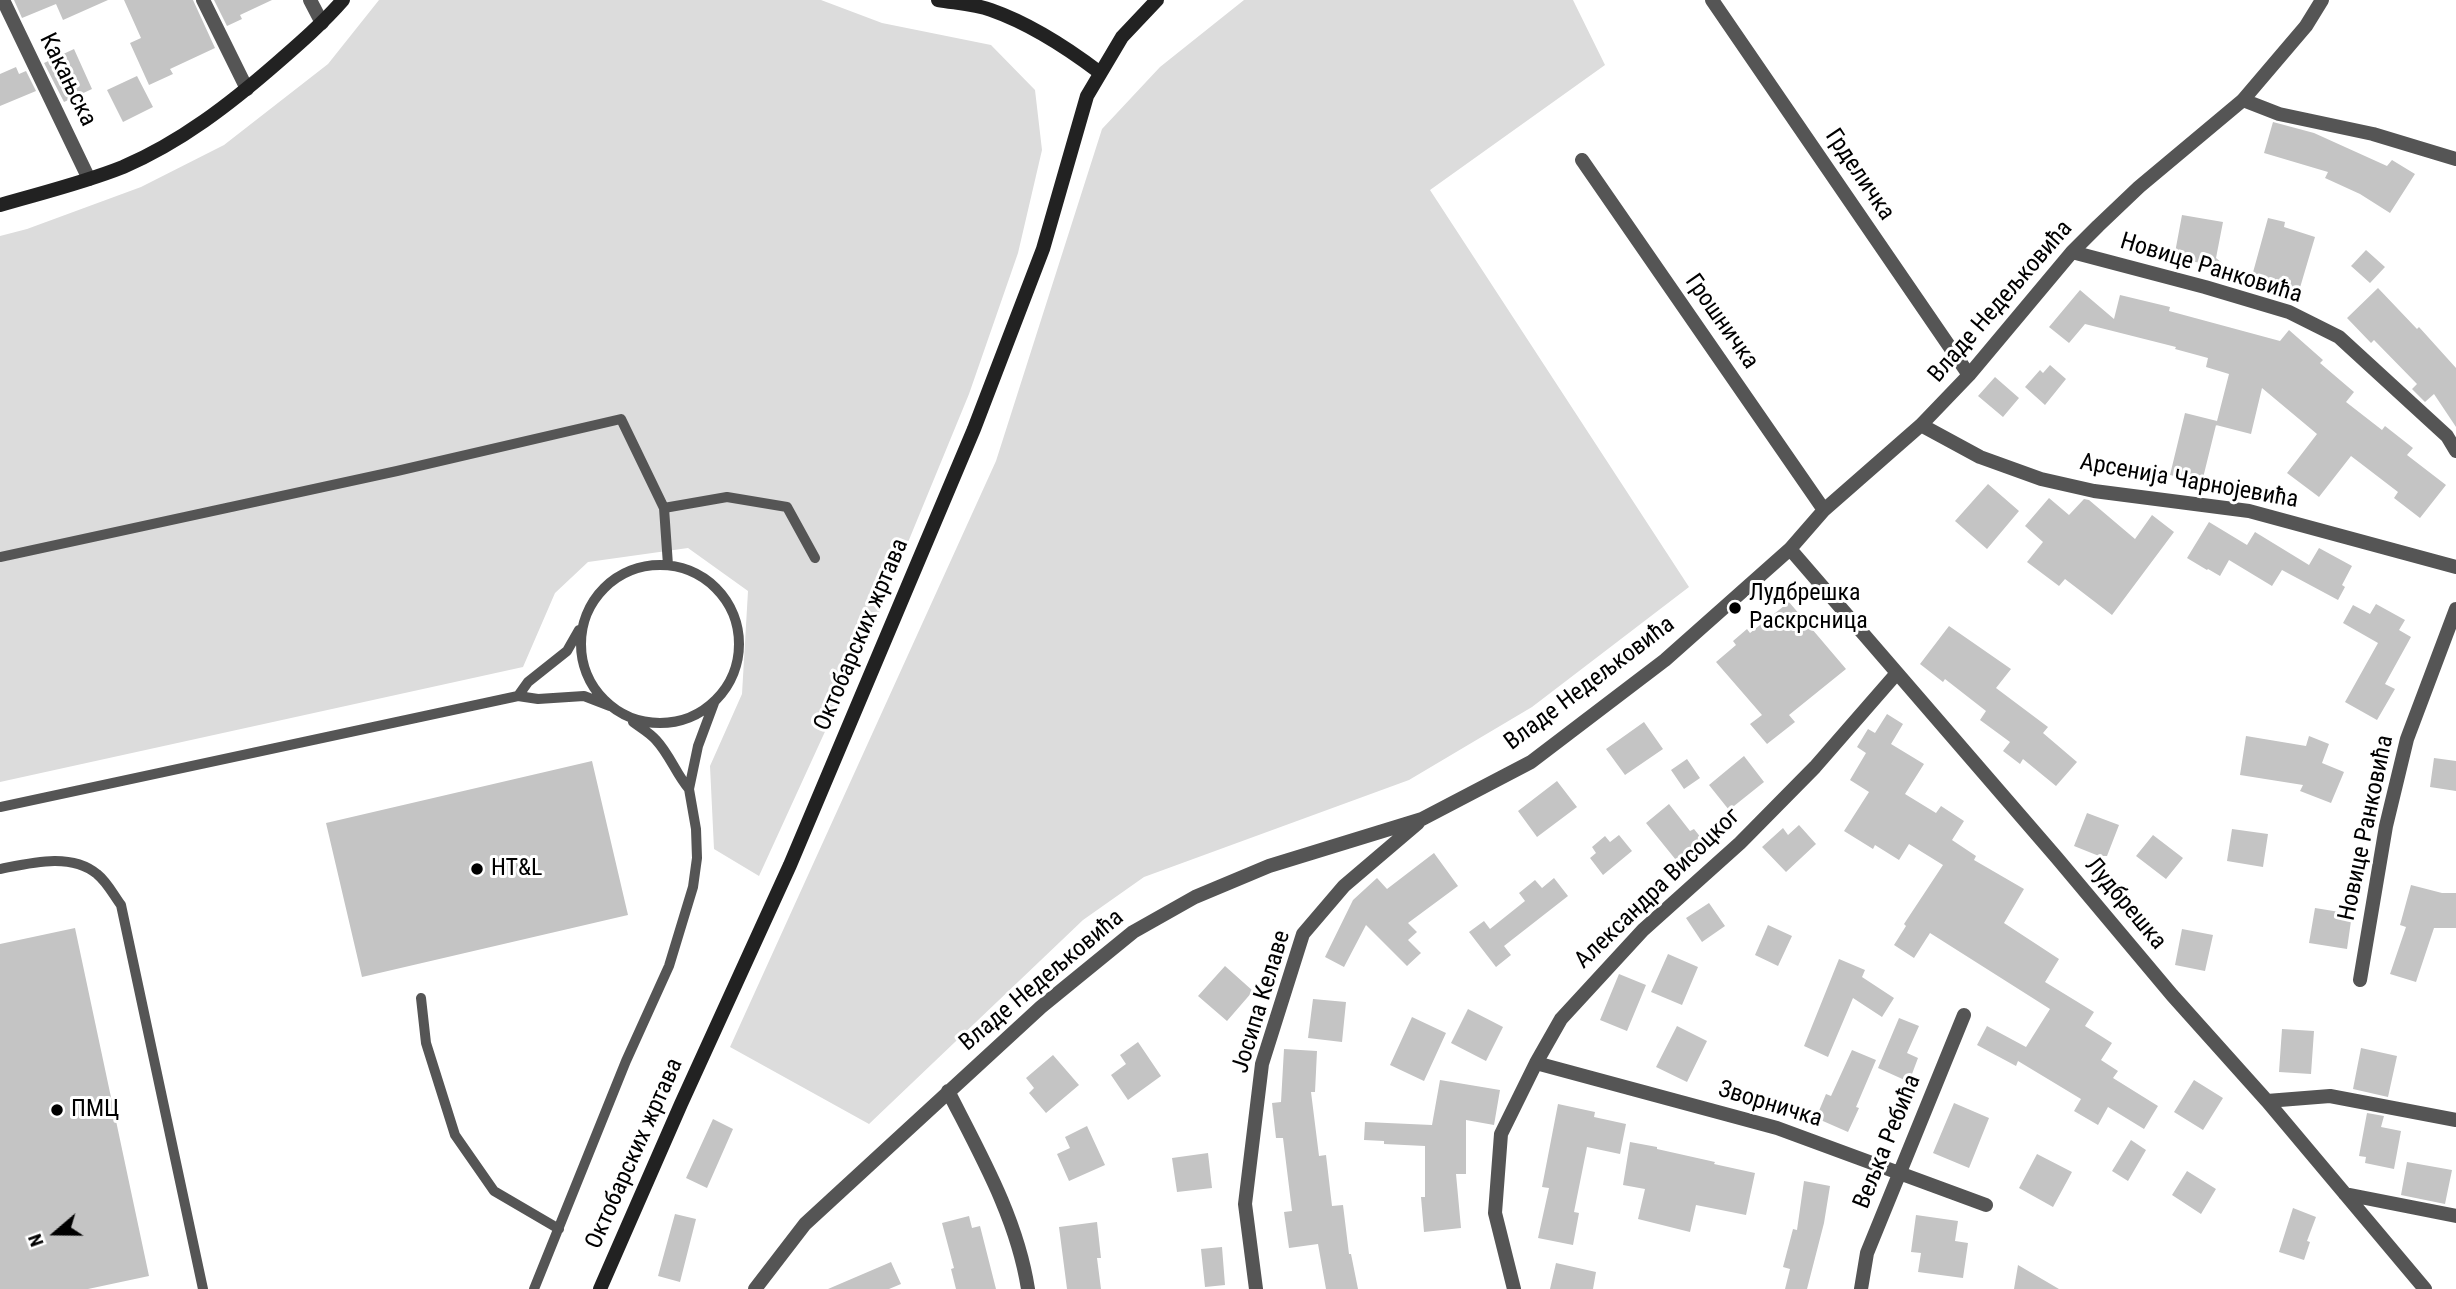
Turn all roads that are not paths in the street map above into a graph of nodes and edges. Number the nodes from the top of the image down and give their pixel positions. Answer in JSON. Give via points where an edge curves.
{"nodes":[{"id":1,"x":3,"y":0,"type":"edge"},
{"id":2,"x":203,"y":0,"type":"edge"},
{"id":3,"x":310,"y":0,"type":"edge"},
{"id":4,"x":344,"y":0,"type":"edge"},
{"id":5,"x":938,"y":0,"type":"edge"},
{"id":6,"x":1157,"y":0,"type":"edge"},
{"id":7,"x":1712,"y":0,"type":"edge"},
{"id":8,"x":2322,"y":0,"type":"edge"},
{"id":9,"x":993,"y":6,"type":"edge"},
{"id":10,"x":322,"y":23,"type":"junction"},
{"id":11,"x":1099,"y":72,"type":"junction"},
{"id":12,"x":247,"y":89,"type":"junction"},
{"id":13,"x":2243,"y":100,"type":"junction"},
{"id":14,"x":2456,"y":159,"type":"edge"},
{"id":15,"x":1582,"y":160,"type":"dead end"},
{"id":16,"x":89,"y":179,"type":"junction"},
{"id":17,"x":0,"y":205,"type":"edge"},
{"id":18,"x":2072,"y":252,"type":"junction"},
{"id":19,"x":1969,"y":375,"type":"junction"},
{"id":20,"x":1921,"y":425,"type":"junction"},
{"id":21,"x":2456,"y":451,"type":"edge"},
{"id":22,"x":664,"y":508,"type":"junction"},
{"id":23,"x":1824,"y":510,"type":"junction"},
{"id":24,"x":1790,"y":548,"type":"junction"},
{"id":25,"x":0,"y":557,"type":"edge"},
{"id":26,"x":815,"y":558,"type":"dead end"},
{"id":27,"x":668,"y":565,"type":"junction"},
{"id":28,"x":2456,"y":567,"type":"edge"},
{"id":29,"x":2456,"y":608,"type":"edge"},
{"id":30,"x":583,"y":625,"type":"junction"},
{"id":31,"x":1897,"y":673,"type":"junction"},
{"id":32,"x":518,"y":696,"type":"junction"},
{"id":33,"x":714,"y":703,"type":"junction"},
{"id":34,"x":610,"y":706,"type":"junction"},
{"id":35,"x":629,"y":718,"type":"junction"},
{"id":36,"x":689,"y":789,"type":"junction"},
{"id":37,"x":0,"y":807,"type":"edge"},
{"id":38,"x":1422,"y":819,"type":"junction"},
{"id":39,"x":0,"y":869,"type":"edge"},
{"id":40,"x":2360,"y":980,"type":"dead end"},
{"id":41,"x":421,"y":998,"type":"dead end"},
{"id":42,"x":1964,"y":1015,"type":"dead end"},
{"id":43,"x":1536,"y":1063,"type":"junction"},
{"id":44,"x":948,"y":1091,"type":"junction"},
{"id":45,"x":2267,"y":1101,"type":"junction"},
{"id":46,"x":2456,"y":1120,"type":"edge"},
{"id":47,"x":1899,"y":1173,"type":"junction"},
{"id":48,"x":2345,"y":1194,"type":"junction"},
{"id":49,"x":1986,"y":1205,"type":"dead end"},
{"id":50,"x":2456,"y":1216,"type":"edge"},
{"id":51,"x":559,"y":1229,"type":"junction"},
{"id":52,"x":203,"y":1289,"type":"edge"},
{"id":53,"x":534,"y":1289,"type":"edge"},
{"id":54,"x":600,"y":1289,"type":"edge"},
{"id":55,"x":755,"y":1289,"type":"edge"},
{"id":56,"x":1028,"y":1289,"type":"edge"},
{"id":57,"x":1256,"y":1289,"type":"edge"},
{"id":58,"x":1514,"y":1289,"type":"edge"},
{"id":59,"x":1861,"y":1289,"type":"edge"},
{"id":60,"x":2426,"y":1289,"type":"edge"}],
"edges":[{"from":1,"to":16,"type":"street","name":"Какањска"},
{"from":2,"to":12,"type":"street"},
{"from":3,"to":10,"type":"street"},
{"from":4,"to":10,"type":"street"},
{"from":5,"to":9,"type":"street"},
{"from":6,"to":11,"type":"street","name":"Октобарских жртава","via":[[1122,37]]},
{"from":7,"to":19,"type":"street","name":"Грделичка"},
{"from":8,"to":13,"type":"street","name":"Владе Недељковића","via":[[2306,26]]},
{"from":9,"to":11,"type":"street"},
{"from":10,"to":12,"type":"street"},
{"from":11,"to":54,"type":"street","name":"Октобарских жртава","via":[[1087,96],[1043,249],[974,429],[790,865]]},
{"from":12,"to":16,"type":"street","via":[[192,131]]},
{"from":13,"to":14,"type":"street","via":[[2279,114],[2373,134]]},
{"from":13,"to":18,"type":"street","name":"Владе Недељковића","via":[[2139,187]]},
{"from":15,"to":23,"type":"street","name":"Грошничка"},
{"from":16,"to":17,"type":"street"},
{"from":18,"to":19,"type":"street","name":"Владе Недељковића"},
{"from":18,"to":21,"type":"street","name":"Новице Ранковића","via":[[2289,312],[2339,337],[2447,436]]},
{"from":19,"to":20,"type":"street","name":"Владе Недељковића"},
{"from":20,"to":23,"type":"street","name":"Владе Недељковића"},
{"from":20,"to":28,"type":"street","name":"Арсенија Чарнојевића","via":[[1980,457],[2040,479],[2249,512]]},
{"from":22,"to":25,"type":"lane","via":[[621,419]]},
{"from":22,"to":26,"type":"lane","via":[[727,497],[787,506]]},
{"from":22,"to":27,"type":"lane"},
{"from":23,"to":24,"type":"street","name":"Владе Недељковића"},
{"from":24,"to":31,"type":"street","name":"Лудбрешка"},
{"from":24,"to":38,"type":"street","name":"Владе Недељковића","via":[[1664,660],[1531,762]]},
{"from":27,"to":30,"type":"lane","via":[[645,566],[605,586]]},
{"from":27,"to":33,"type":"lane","via":[[709,582],[735,619],[737,664]]},
{"from":29,"to":40,"type":"street","name":"Новице Ранковића","via":[[2407,739],[2386,826]]},
{"from":30,"to":32,"type":"lane","via":[[567,651],[528,682]]},
{"from":30,"to":34,"type":"lane","via":[[584,670],[594,690]]},
{"from":31,"to":43,"type":"street","name":"Александра Висоцког","via":[[1750,833],[1598,976],[1561,1019]]},
{"from":31,"to":45,"type":"street","name":"Лудбрешка"},
{"from":32,"to":34,"type":"lane","via":[[583,696]]},
{"from":32,"to":37,"type":"lane"},
{"from":33,"to":35,"type":"lane","via":[[674,723],[651,724]]},
{"from":33,"to":36,"type":"lane"},
{"from":34,"to":35,"type":"lane"},
{"from":35,"to":36,"type":"lane","via":[[656,740]]},
{"from":36,"to":51,"type":"lane","via":[[697,858],[689,900],[669,966]]},
{"from":38,"to":44,"type":"street","name":"Владе Недељковића","via":[[1269,866],[1195,897],[1133,932]]},
{"from":38,"to":57,"type":"street","name":"Јосипа Келаве","via":[[1344,886],[1303,933],[1262,1064],[1245,1204]]},
{"from":39,"to":52,"type":"lane","via":[[39,861],[74,862],[95,872],[121,905]]},
{"from":41,"to":51,"type":"lane","via":[[426,1043],[455,1135],[494,1191]]},
{"from":42,"to":47,"type":"street","name":"Вељка Ребића"},
{"from":43,"to":47,"type":"street","name":"Зворничка","via":[[1777,1128]]},
{"from":43,"to":58,"type":"street","name":"Александра Висоцког","via":[[1501,1134],[1494,1213]]},
{"from":44,"to":55,"type":"street","name":"Владе Недељковића","via":[[805,1224]]},
{"from":44,"to":56,"type":"street","via":[[994,1182],[1024,1264]]},
{"from":45,"to":46,"type":"street","via":[[2330,1096]]},
{"from":45,"to":48,"type":"street","name":"Лудбрешка"},
{"from":47,"to":49,"type":"street","name":"Зворничка"},
{"from":47,"to":59,"type":"street","name":"Вељка Ребића","via":[[1867,1253]]},
{"from":48,"to":50,"type":"street"},
{"from":48,"to":60,"type":"street","name":"Лудбрешка"},
{"from":51,"to":53,"type":"lane"}]}
